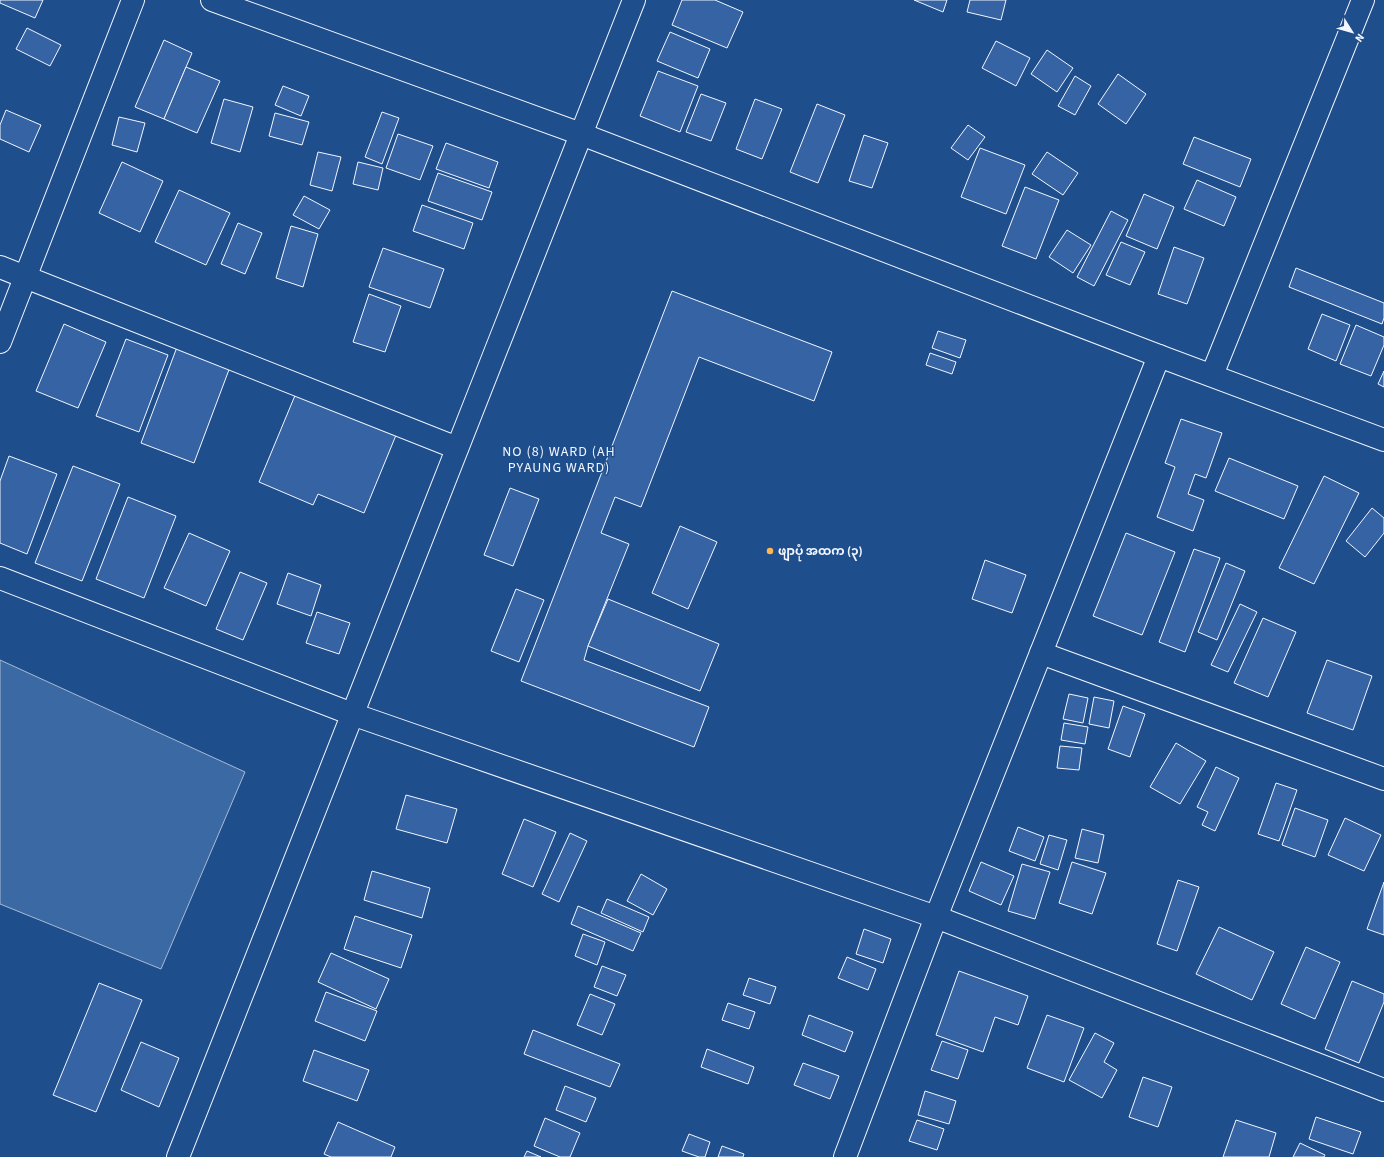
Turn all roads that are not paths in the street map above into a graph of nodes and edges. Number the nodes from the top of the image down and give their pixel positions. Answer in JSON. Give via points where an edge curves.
{"nodes":[{"id":1,"x":133,"y":0,"type":"edge"},
{"id":2,"x":212,"y":0,"type":"edge"},
{"id":3,"x":634,"y":0,"type":"edge"},
{"id":4,"x":1363,"y":0,"type":"edge"},
{"id":5,"x":581,"y":134,"type":"junction"},
{"id":6,"x":0,"y":267,"type":"edge"},
{"id":7,"x":26,"y":276,"type":"junction"},
{"id":8,"x":0,"y":342,"type":"edge"},
{"id":9,"x":1159,"y":356,"type":"junction"},
{"id":10,"x":1212,"y":375,"type":"junction"},
{"id":11,"x":1384,"y":440,"type":"edge"},
{"id":12,"x":457,"y":448,"type":"junction"},
{"id":13,"x":0,"y":578,"type":"edge"},
{"id":14,"x":1041,"y":653,"type":"junction"},
{"id":15,"x":352,"y":714,"type":"junction"},
{"id":16,"x":1384,"y":779,"type":"edge"},
{"id":17,"x":936,"y":917,"type":"junction"},
{"id":18,"x":1384,"y":1090,"type":"edge"},
{"id":19,"x":178,"y":1157,"type":"edge"},
{"id":20,"x":845,"y":1157,"type":"edge"}],
"edges":[{"from":1,"to":7,"type":"street"},
{"from":2,"to":5,"type":"street"},
{"from":3,"to":5,"type":"street"},
{"from":4,"to":10,"type":"street"},
{"from":5,"to":9,"type":"street"},
{"from":5,"to":12,"type":"street"},
{"from":6,"to":7,"type":"street"},
{"from":7,"to":8,"type":"street"},
{"from":7,"to":12,"type":"street"},
{"from":9,"to":10,"type":"street"},
{"from":9,"to":14,"type":"street"},
{"from":10,"to":11,"type":"street"},
{"from":12,"to":15,"type":"street"},
{"from":13,"to":15,"type":"street"},
{"from":14,"to":16,"type":"street"},
{"from":14,"to":17,"type":"street"},
{"from":15,"to":17,"type":"street"},
{"from":15,"to":19,"type":"street"},
{"from":17,"to":18,"type":"street"},
{"from":17,"to":20,"type":"street"}]}
